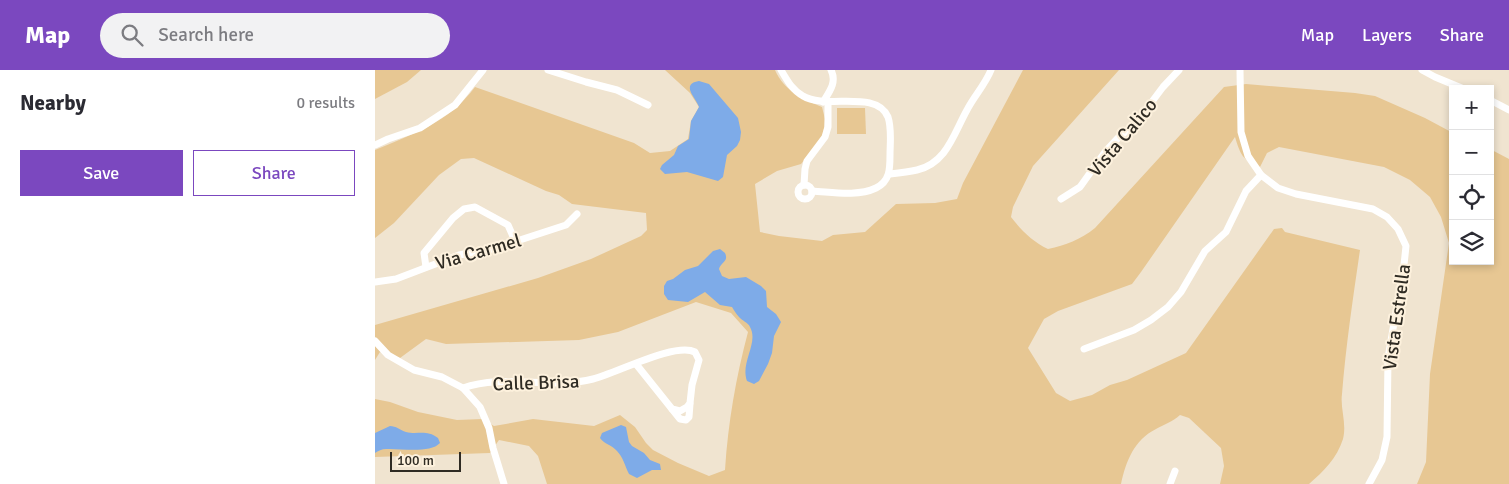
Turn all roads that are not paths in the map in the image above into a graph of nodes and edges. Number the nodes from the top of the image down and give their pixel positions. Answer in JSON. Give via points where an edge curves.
{"nodes":[{"id":1,"x":483,"y":70,"type":"edge"},
{"id":2,"x":548,"y":70,"type":"edge"},
{"id":3,"x":781,"y":70,"type":"edge"},
{"id":4,"x":831,"y":70,"type":"edge"},
{"id":5,"x":991,"y":70,"type":"edge"},
{"id":6,"x":1179,"y":70,"type":"edge"},
{"id":7,"x":1240,"y":70,"type":"edge"},
{"id":8,"x":1422,"y":70,"type":"edge"},
{"id":9,"x":1454,"y":85,"type":"edge"},
{"id":10,"x":826,"y":102,"type":"junction"},
{"id":11,"x":1494,"y":102,"type":"edge"},
{"id":12,"x":648,"y":106,"type":"dead end"},
{"id":13,"x":1509,"y":110,"type":"edge"},
{"id":14,"x":375,"y":145,"type":"edge"},
{"id":15,"x":890,"y":174,"type":"junction"},
{"id":16,"x":1261,"y":175,"type":"junction"},
{"id":17,"x":804,"y":185,"type":"junction"},
{"id":18,"x":812,"y":191,"type":"junction"},
{"id":19,"x":1061,"y":199,"type":"dead end"},
{"id":20,"x":577,"y":214,"type":"dead end"},
{"id":21,"x":515,"y":241,"type":"junction"},
{"id":22,"x":426,"y":267,"type":"junction"},
{"id":23,"x":375,"y":282,"type":"edge"},
{"id":24,"x":375,"y":341,"type":"edge"},
{"id":25,"x":1084,"y":349,"type":"dead end"},
{"id":26,"x":636,"y":364,"type":"junction"},
{"id":27,"x":463,"y":388,"type":"junction"},
{"id":28,"x":1175,"y":471,"type":"dead end"},
{"id":29,"x":504,"y":484,"type":"edge"},
{"id":30,"x":1170,"y":484,"type":"edge"},
{"id":31,"x":1369,"y":484,"type":"edge"}],
"edges":[{"from":1,"to":14,"type":"street","via":[[455,105],[420,128]]},
{"from":2,"to":12,"type":"street","via":[[617,90]]},
{"from":3,"to":10,"type":"street","via":[[790,86],[803,97]]},
{"from":4,"to":10,"type":"street","via":[[833,84]]},
{"from":5,"to":15,"type":"street","via":[[949,147],[930,165]]},
{"from":6,"to":19,"type":"street","name":"Vista Calico","via":[[1136,123],[1105,152],[1080,187]]},
{"from":7,"to":16,"type":"street","name":"Vista Estrella","via":[[1241,132],[1248,156]]},
{"from":8,"to":9,"type":"street"},
{"from":10,"to":15,"type":"street","via":[[870,103],[884,112],[890,129]]},
{"from":10,"to":17,"type":"street","via":[[828,127],[825,137],[807,161]]},
{"from":11,"to":13,"type":"street"},
{"from":15,"to":18,"type":"street","via":[[879,186],[869,190],[854,193]]},
{"from":16,"to":25,"type":"street","via":[[1246,191],[1225,232],[1205,251],[1181,292],[1168,307],[1134,330]]},
{"from":16,"to":31,"type":"street","name":"Vista Estrella","via":[[1278,188],[1296,194],[1373,209],[1398,229],[1405,246],[1388,358],[1387,437],[1383,460]]},
{"from":17,"to":18,"type":"street"},
{"from":17,"to":18,"type":"street","via":[[798,191],[801,198],[809,198]]},
{"from":20,"to":21,"type":"street","name":"Via Carmel","via":[[566,225]]},
{"from":21,"to":22,"type":"street","name":"Via Carmel"},
{"from":21,"to":22,"type":"street","via":[[508,225],[475,207],[464,209],[424,253]]},
{"from":22,"to":23,"type":"street","name":"Via Carmel","via":[[396,279]]},
{"from":24,"to":27,"type":"street","via":[[388,355],[414,370],[442,377]]},
{"from":26,"to":26,"type":"street","name":"Calle Brisa","via":[[672,408],[684,410],[690,403],[699,360],[695,352],[677,350]]},
{"from":26,"to":27,"type":"street","name":"Calle Brisa","via":[[590,380],[504,382]]},
{"from":27,"to":29,"type":"street","via":[[480,407],[489,428]]},
{"from":28,"to":30,"type":"street"}]}
